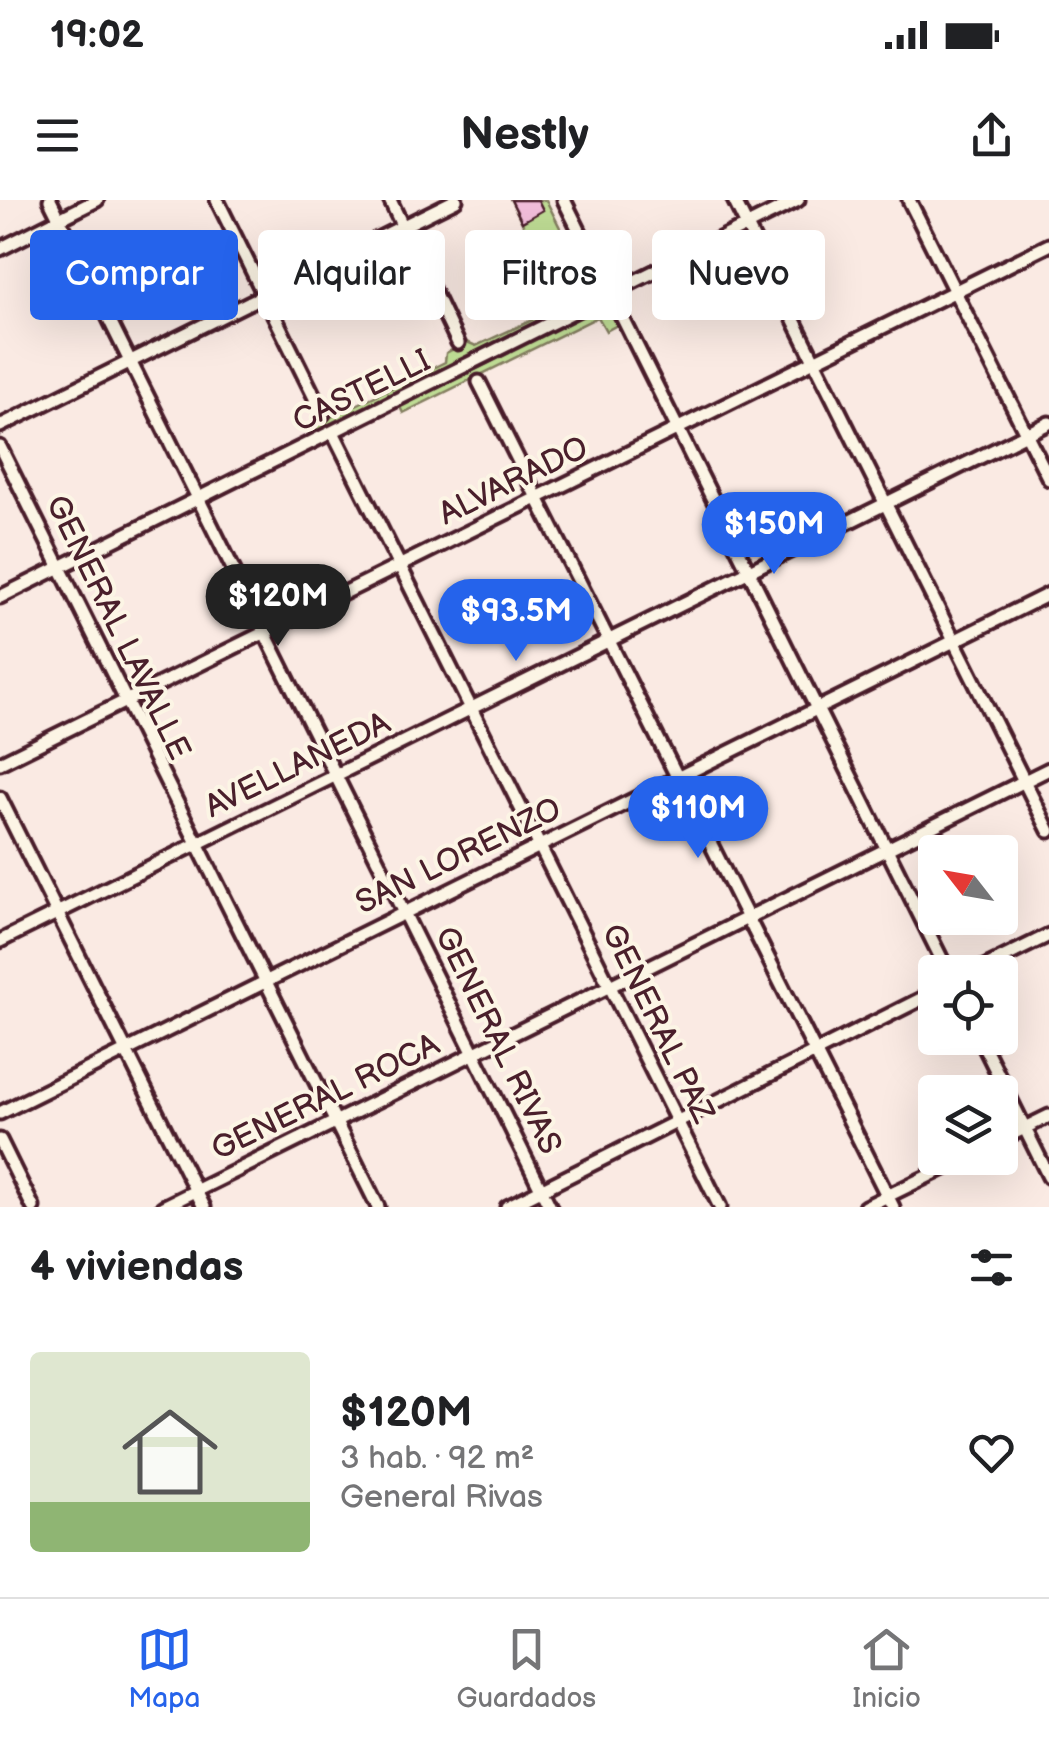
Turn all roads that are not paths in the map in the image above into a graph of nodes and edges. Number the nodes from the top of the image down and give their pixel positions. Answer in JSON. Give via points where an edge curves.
{"nodes":[{"id":1,"x":50,"y":200,"type":"edge"},
{"id":2,"x":97,"y":200,"type":"edge"},
{"id":3,"x":217,"y":200,"type":"edge"},
{"id":4,"x":390,"y":200,"type":"edge"},
{"id":5,"x":456,"y":200,"type":"edge"},
{"id":6,"x":564,"y":200,"type":"edge"},
{"id":7,"x":734,"y":200,"type":"edge"},
{"id":8,"x":798,"y":200,"type":"edge"},
{"id":9,"x":909,"y":200,"type":"edge"},
{"id":10,"x":60,"y":218,"type":"junction"},
{"id":11,"x":747,"y":225,"type":"junction"},
{"id":12,"x":402,"y":226,"type":"junction"},
{"id":13,"x":394,"y":230,"type":"edge"},
{"id":14,"x":579,"y":230,"type":"edge"},
{"id":15,"x":1049,"y":245,"type":"edge"},
{"id":16,"x":0,"y":249,"type":"edge"},
{"id":17,"x":258,"y":284,"type":"edge"},
{"id":18,"x":632,"y":285,"type":"edge"},
{"id":19,"x":955,"y":292,"type":"junction"},
{"id":20,"x":258,"y":299,"type":"edge"},
{"id":21,"x":276,"y":320,"type":"edge"},
{"id":22,"x":564,"y":320,"type":"edge"},
{"id":23,"x":624,"y":320,"type":"edge"},
{"id":24,"x":458,"y":343,"type":"dead end"},
{"id":25,"x":131,"y":361,"type":"junction"},
{"id":26,"x":815,"y":362,"type":"junction"},
{"id":27,"x":479,"y":382,"type":"dead end"},
{"id":28,"x":323,"y":414,"type":"dead end"},
{"id":29,"x":1049,"y":423,"type":"edge"},
{"id":30,"x":0,"y":426,"type":"edge"},
{"id":31,"x":678,"y":429,"type":"junction"},
{"id":32,"x":334,"y":434,"type":"junction"},
{"id":33,"x":1026,"y":434,"type":"junction"},
{"id":34,"x":0,"y":447,"type":"edge"},
{"id":35,"x":1049,"y":480,"type":"edge"},
{"id":36,"x":539,"y":498,"type":"junction"},
{"id":37,"x":200,"y":499,"type":"junction"},
{"id":38,"x":886,"y":504,"type":"junction"},
{"id":39,"x":400,"y":566,"type":"junction"},
{"id":40,"x":60,"y":568,"type":"junction"},
{"id":41,"x":748,"y":572,"type":"junction"},
{"id":42,"x":1049,"y":594,"type":"edge"},
{"id":43,"x":0,"y":597,"type":"edge"},
{"id":44,"x":266,"y":632,"type":"junction"},
{"id":45,"x":611,"y":640,"type":"junction"},
{"id":46,"x":954,"y":640,"type":"junction"},
{"id":47,"x":126,"y":702,"type":"junction"},
{"id":48,"x":816,"y":708,"type":"junction"},
{"id":49,"x":472,"y":709,"type":"junction"},
{"id":50,"x":0,"y":763,"type":"edge"},
{"id":51,"x":1049,"y":768,"type":"edge"},
{"id":52,"x":338,"y":775,"type":"junction"},
{"id":53,"x":679,"y":776,"type":"junction"},
{"id":54,"x":1024,"y":781,"type":"junction"},
{"id":55,"x":0,"y":798,"type":"edge"},
{"id":56,"x":1049,"y":831,"type":"edge"},
{"id":57,"x":196,"y":845,"type":"junction"},
{"id":58,"x":540,"y":846,"type":"junction"},
{"id":59,"x":887,"y":850,"type":"junction"},
{"id":60,"x":406,"y":912,"type":"junction"},
{"id":61,"x":58,"y":914,"type":"junction"},
{"id":62,"x":749,"y":918,"type":"junction"},
{"id":63,"x":1049,"y":935,"type":"edge"},
{"id":64,"x":0,"y":941,"type":"edge"},
{"id":65,"x":940,"y":955,"type":"edge"},
{"id":66,"x":1008,"y":955,"type":"edge"},
{"id":67,"x":265,"y":982,"type":"junction"},
{"id":68,"x":610,"y":987,"type":"junction"},
{"id":69,"x":918,"y":1001,"type":"edge"},
{"id":70,"x":126,"y":1051,"type":"junction"},
{"id":71,"x":476,"y":1052,"type":"junction"},
{"id":72,"x":816,"y":1052,"type":"junction"},
{"id":73,"x":988,"y":1055,"type":"edge"},
{"id":74,"x":0,"y":1113,"type":"edge"},
{"id":75,"x":1049,"y":1116,"type":"edge"},
{"id":76,"x":677,"y":1121,"type":"junction"},
{"id":77,"x":335,"y":1122,"type":"junction"},
{"id":78,"x":1025,"y":1128,"type":"junction"},
{"id":79,"x":1018,"y":1131,"type":"edge"},
{"id":80,"x":0,"y":1140,"type":"edge"},
{"id":81,"x":936,"y":1175,"type":"edge"},
{"id":82,"x":1049,"y":1177,"type":"edge"},
{"id":83,"x":542,"y":1190,"type":"junction"},
{"id":84,"x":196,"y":1191,"type":"junction"},
{"id":85,"x":890,"y":1202,"type":"edge"},
{"id":86,"x":33,"y":1207,"type":"edge"},
{"id":87,"x":163,"y":1207,"type":"edge"},
{"id":88,"x":204,"y":1207,"type":"edge"},
{"id":89,"x":378,"y":1207,"type":"edge"},
{"id":90,"x":507,"y":1207,"type":"edge"},
{"id":91,"x":550,"y":1207,"type":"edge"},
{"id":92,"x":720,"y":1207,"type":"edge"},
{"id":93,"x":865,"y":1207,"type":"edge"}],
"edges":[{"from":1,"to":10,"type":"street","name":"GENERAL RIVAS"},
{"from":2,"to":10,"type":"street"},
{"from":3,"to":17,"type":"street"},
{"from":4,"to":12,"type":"street"},
{"from":5,"to":12,"type":"street"},
{"from":6,"to":14,"type":"street"},
{"from":7,"to":11,"type":"street"},
{"from":8,"to":11,"type":"street","name":"CASTELLI"},
{"from":9,"to":19,"type":"street"},
{"from":10,"to":16,"type":"street"},
{"from":10,"to":25,"type":"street","name":"GENERAL RIVAS"},
{"from":11,"to":18,"type":"street","name":"CASTELLI"},
{"from":11,"to":26,"type":"street"},
{"from":12,"to":13,"type":"street"},
{"from":12,"to":24,"type":"street"},
{"from":15,"to":19,"type":"street","name":"ALVARADO"},
{"from":19,"to":26,"type":"street","name":"ALVARADO"},
{"from":19,"to":33,"type":"street"},
{"from":20,"to":25,"type":"street"},
{"from":21,"to":28,"type":"street"},
{"from":22,"to":32,"type":"street","name":"CASTELLI"},
{"from":23,"to":31,"type":"street"},
{"from":25,"to":30,"type":"street"},
{"from":25,"to":37,"type":"street","name":"GENERAL RIVAS"},
{"from":26,"to":31,"type":"street","name":"ALVARADO"},
{"from":26,"to":38,"type":"street"},
{"from":27,"to":36,"type":"street"},
{"from":29,"to":33,"type":"street","name":"AVELLANEDA"},
{"from":31,"to":36,"type":"street","name":"ALVARADO"},
{"from":31,"to":41,"type":"street"},
{"from":32,"to":37,"type":"street","name":"CASTELLI"},
{"from":32,"to":39,"type":"street","name":"GENERAL PAZ"},
{"from":33,"to":35,"type":"street"},
{"from":33,"to":38,"type":"street","name":"AVELLANEDA"},
{"from":34,"to":40,"type":"street","name":"GENERAL LAVALLE"},
{"from":36,"to":39,"type":"street","name":"ALVARADO"},
{"from":36,"to":45,"type":"street"},
{"from":37,"to":40,"type":"street","name":"CASTELLI"},
{"from":37,"to":44,"type":"street","name":"GENERAL RIVAS"},
{"from":38,"to":41,"type":"street","name":"AVELLANEDA"},
{"from":38,"to":46,"type":"street"},
{"from":39,"to":44,"type":"street","name":"ALVARADO"},
{"from":39,"to":49,"type":"street","name":"GENERAL PAZ"},
{"from":40,"to":43,"type":"street","name":"CASTELLI"},
{"from":40,"to":47,"type":"street","name":"GENERAL LAVALLE"},
{"from":41,"to":45,"type":"street","name":"AVELLANEDA"},
{"from":41,"to":48,"type":"street"},
{"from":42,"to":46,"type":"street","name":"SAN LORENZO"},
{"from":44,"to":47,"type":"street","name":"ALVARADO"},
{"from":44,"to":52,"type":"street","name":"GENERAL RIVAS"},
{"from":45,"to":49,"type":"street","name":"AVELLANEDA"},
{"from":45,"to":53,"type":"street"},
{"from":46,"to":48,"type":"street","name":"SAN LORENZO"},
{"from":46,"to":54,"type":"street"},
{"from":47,"to":50,"type":"street","name":"ALVARADO"},
{"from":47,"to":57,"type":"street","name":"GENERAL LAVALLE"},
{"from":48,"to":53,"type":"street","name":"SAN LORENZO"},
{"from":48,"to":59,"type":"street"},
{"from":49,"to":52,"type":"street","name":"AVELLANEDA"},
{"from":49,"to":58,"type":"street","name":"GENERAL PAZ"},
{"from":51,"to":54,"type":"street","name":"GENERAL ROCA"},
{"from":52,"to":57,"type":"street","name":"AVELLANEDA"},
{"from":52,"to":60,"type":"street","name":"GENERAL RIVAS"},
{"from":53,"to":58,"type":"street","name":"SAN LORENZO"},
{"from":53,"to":62,"type":"street"},
{"from":54,"to":56,"type":"street"},
{"from":54,"to":59,"type":"street","name":"GENERAL ROCA"},
{"from":55,"to":61,"type":"street"},
{"from":57,"to":61,"type":"street","name":"AVELLANEDA"},
{"from":57,"to":67,"type":"street","name":"GENERAL LAVALLE"},
{"from":58,"to":60,"type":"street","name":"SAN LORENZO"},
{"from":58,"to":68,"type":"street","name":"GENERAL PAZ"},
{"from":59,"to":62,"type":"street","name":"GENERAL ROCA"},
{"from":59,"to":65,"type":"street"},
{"from":60,"to":67,"type":"street","name":"SAN LORENZO"},
{"from":60,"to":71,"type":"street","name":"GENERAL RIVAS"},
{"from":61,"to":64,"type":"street","name":"AVELLANEDA"},
{"from":61,"to":70,"type":"street"},
{"from":62,"to":68,"type":"street","name":"GENERAL ROCA"},
{"from":62,"to":72,"type":"street"},
{"from":63,"to":66,"type":"street"},
{"from":67,"to":70,"type":"street","name":"SAN LORENZO"},
{"from":67,"to":77,"type":"street","name":"GENERAL LAVALLE"},
{"from":68,"to":71,"type":"street","name":"GENERAL ROCA"},
{"from":68,"to":76,"type":"street","name":"GENERAL PAZ"},
{"from":69,"to":72,"type":"street"},
{"from":70,"to":74,"type":"street","name":"SAN LORENZO"},
{"from":70,"to":84,"type":"street"},
{"from":71,"to":77,"type":"street","name":"GENERAL ROCA"},
{"from":71,"to":83,"type":"street","name":"GENERAL RIVAS"},
{"from":72,"to":76,"type":"street"},
{"from":72,"to":85,"type":"street"},
{"from":73,"to":78,"type":"street"},
{"from":75,"to":78,"type":"street"},
{"from":76,"to":83,"type":"street"},
{"from":76,"to":92,"type":"street","name":"GENERAL PAZ"},
{"from":77,"to":84,"type":"street","name":"GENERAL ROCA"},
{"from":77,"to":89,"type":"street","name":"GENERAL LAVALLE"},
{"from":78,"to":79,"type":"street"},
{"from":78,"to":82,"type":"street"},
{"from":80,"to":86,"type":"street"},
{"from":81,"to":85,"type":"street"},
{"from":83,"to":90,"type":"street"},
{"from":83,"to":91,"type":"street","name":"GENERAL RIVAS"},
{"from":84,"to":87,"type":"street","name":"GENERAL ROCA"},
{"from":84,"to":88,"type":"street"},
{"from":85,"to":93,"type":"street"}]}
